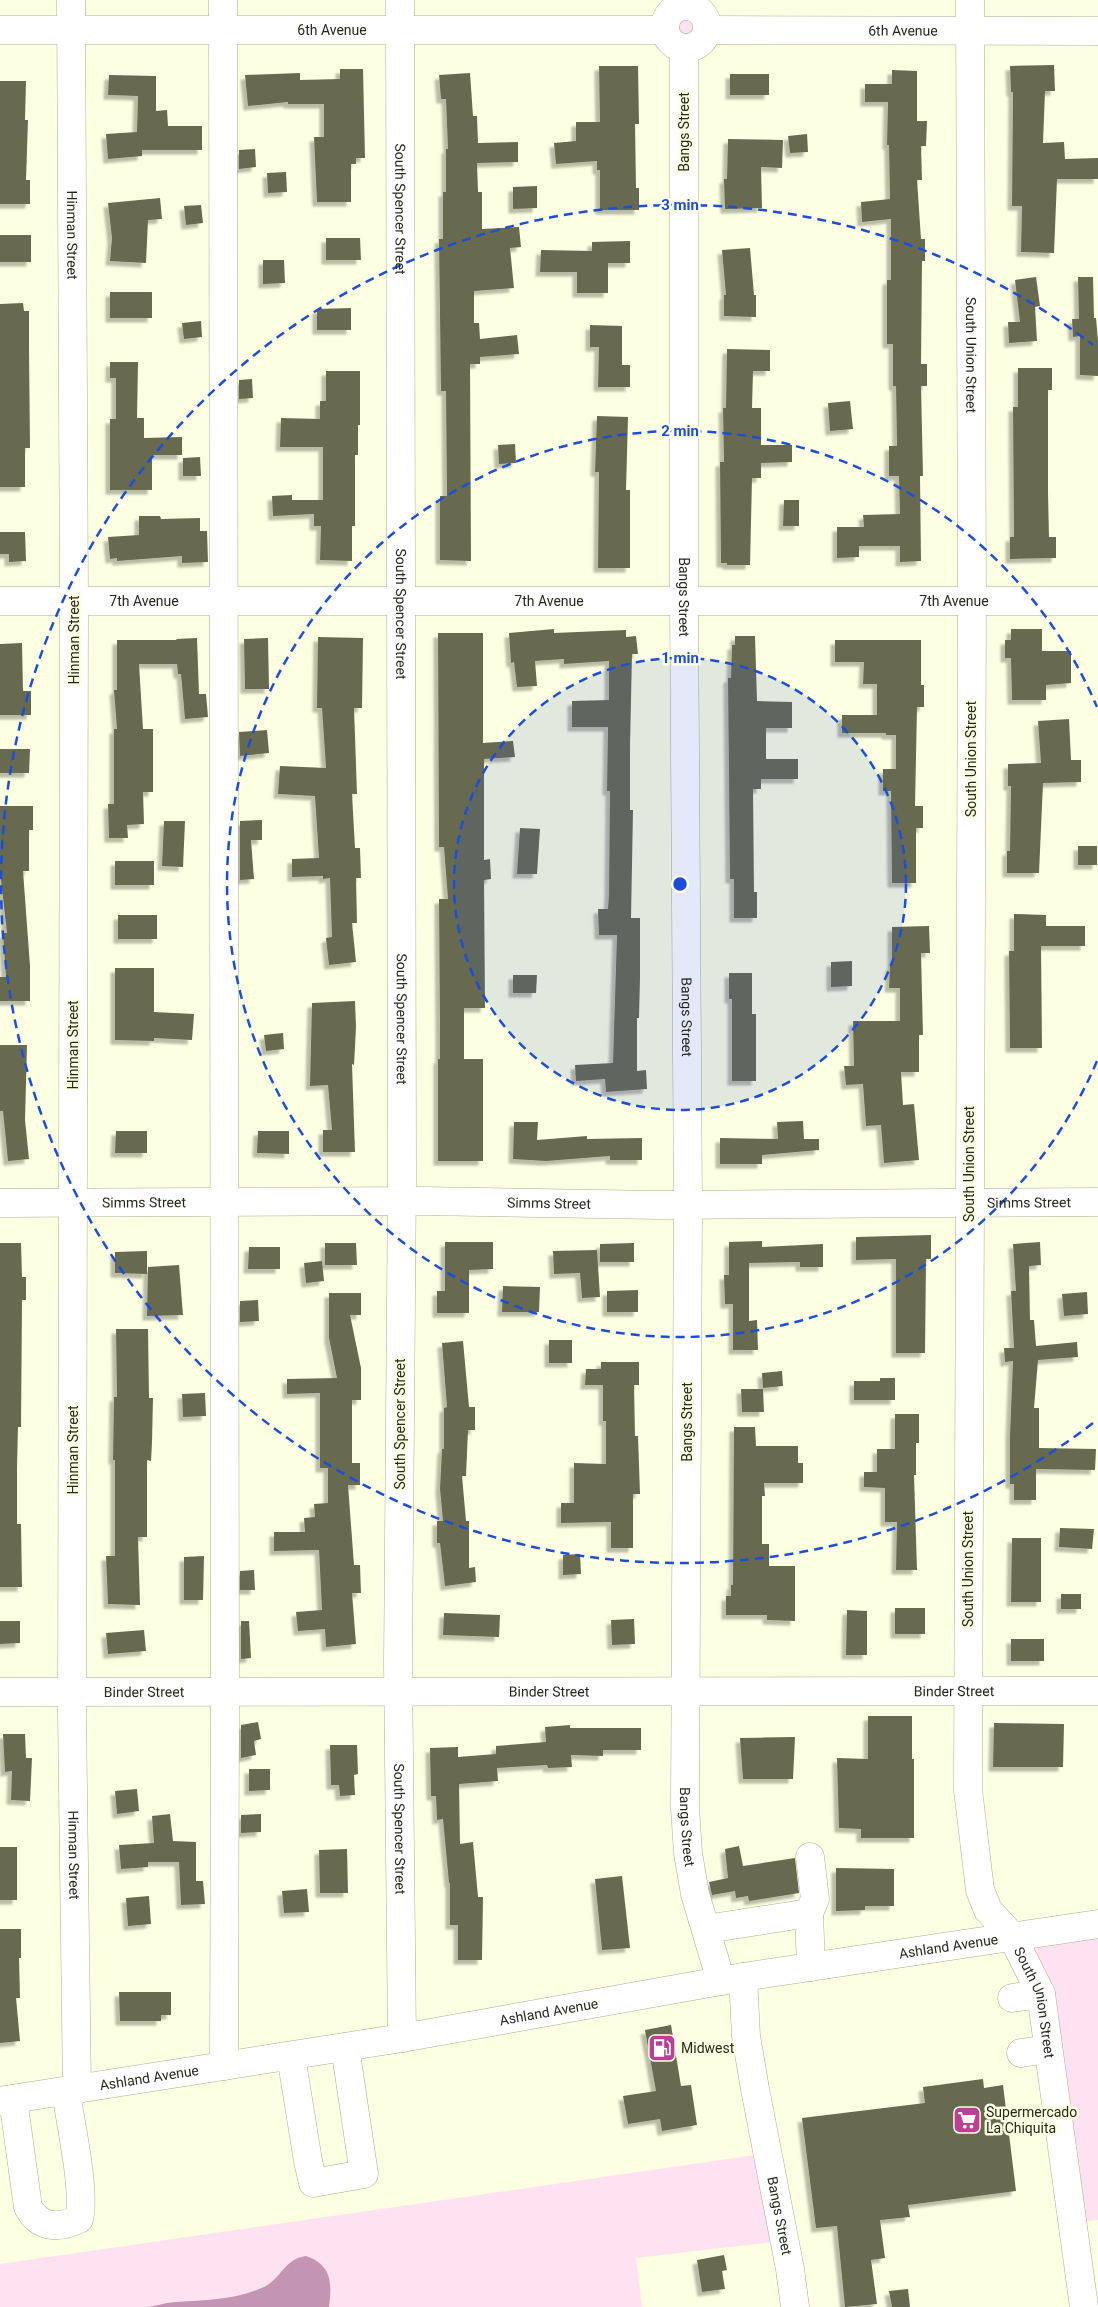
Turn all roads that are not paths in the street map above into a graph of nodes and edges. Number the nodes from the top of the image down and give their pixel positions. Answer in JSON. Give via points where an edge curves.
{"nodes":[{"id":1,"x":71,"y":0,"type":"edge"},
{"id":2,"x":222,"y":0,"type":"edge"},
{"id":3,"x":400,"y":0,"type":"edge"},
{"id":4,"x":970,"y":0,"type":"edge"},
{"id":5,"x":683,"y":2,"type":"edge"},
{"id":6,"x":400,"y":29,"type":"junction"},
{"id":7,"x":0,"y":30,"type":"edge"},
{"id":8,"x":71,"y":30,"type":"junction"},
{"id":9,"x":222,"y":30,"type":"junction"},
{"id":10,"x":708,"y":30,"type":"junction"},
{"id":11,"x":970,"y":31,"type":"junction"},
{"id":12,"x":1098,"y":31,"type":"edge"},
{"id":13,"x":675,"y":39,"type":"junction"},
{"id":14,"x":0,"y":601,"type":"edge"},
{"id":15,"x":74,"y":601,"type":"junction"},
{"id":16,"x":972,"y":601,"type":"junction"},
{"id":17,"x":1098,"y":601,"type":"edge"},
{"id":18,"x":223,"y":602,"type":"junction"},
{"id":19,"x":684,"y":602,"type":"junction"},
{"id":20,"x":402,"y":603,"type":"junction"},
{"id":21,"x":0,"y":1202,"type":"edge"},
{"id":22,"x":223,"y":1202,"type":"junction"},
{"id":23,"x":401,"y":1202,"type":"junction"},
{"id":24,"x":1098,"y":1202,"type":"edge"},
{"id":25,"x":72,"y":1203,"type":"junction"},
{"id":26,"x":968,"y":1203,"type":"junction"},
{"id":27,"x":688,"y":1205,"type":"junction"},
{"id":28,"x":968,"y":1690,"type":"junction"},
{"id":29,"x":1098,"y":1691,"type":"edge"},
{"id":30,"x":0,"y":1692,"type":"edge"},
{"id":31,"x":225,"y":1692,"type":"junction"},
{"id":32,"x":399,"y":1692,"type":"junction"},
{"id":33,"x":686,"y":1692,"type":"junction"},
{"id":34,"x":73,"y":1693,"type":"junction"},
{"id":35,"x":810,"y":1857,"type":"dead end"},
{"id":36,"x":809,"y":1913,"type":"junction"},
{"id":37,"x":1098,"y":1924,"type":"edge"},
{"id":38,"x":706,"y":1929,"type":"junction"},
{"id":39,"x":1012,"y":1936,"type":"junction"},
{"id":40,"x":812,"y":1967,"type":"junction"},
{"id":41,"x":732,"y":1979,"type":"junction"},
{"id":42,"x":1041,"y":1994,"type":"junction"},
{"id":43,"x":1012,"y":1998,"type":"dead end"},
{"id":44,"x":402,"y":2038,"type":"junction"},
{"id":45,"x":345,"y":2047,"type":"junction"},
{"id":46,"x":1048,"y":2049,"type":"junction"},
{"id":47,"x":1020,"y":2053,"type":"dead end"},
{"id":48,"x":291,"y":2056,"type":"junction"},
{"id":49,"x":224,"y":2066,"type":"junction"},
{"id":50,"x":71,"y":2090,"type":"junction"},
{"id":51,"x":7,"y":2100,"type":"edge"},
{"id":52,"x":795,"y":2307,"type":"edge"},
{"id":53,"x":1084,"y":2307,"type":"edge"}],
"edges":[{"from":1,"to":8,"type":"street","name":"Hinman Street"},
{"from":2,"to":9,"type":"street"},
{"from":3,"to":6,"type":"street","name":"South Spencer Street"},
{"from":4,"to":11,"type":"street","name":"South Union Street"},
{"from":5,"to":10,"type":"street","via":[[699,10],[706,19]]},
{"from":5,"to":13,"type":"street","via":[[668,16]]},
{"from":6,"to":9,"type":"street","name":"6th Avenue"},
{"from":6,"to":13,"type":"street","name":"6th Avenue"},
{"from":6,"to":20,"type":"street","name":"South Spencer Street"},
{"from":7,"to":8,"type":"street","name":"6th Avenue"},
{"from":8,"to":9,"type":"street","name":"6th Avenue"},
{"from":8,"to":15,"type":"street","name":"Hinman Street"},
{"from":9,"to":18,"type":"street"},
{"from":10,"to":11,"type":"street","name":"6th Avenue"},
{"from":10,"to":13,"type":"street","via":[[700,44]]},
{"from":11,"to":12,"type":"street","name":"6th Avenue"},
{"from":11,"to":16,"type":"street","name":"South Union Street"},
{"from":13,"to":19,"type":"street","name":"Bangs Street"},
{"from":14,"to":15,"type":"street","name":"7th Avenue"},
{"from":15,"to":18,"type":"street","name":"7th Avenue"},
{"from":15,"to":25,"type":"street","name":"Hinman Street"},
{"from":16,"to":17,"type":"street","name":"7th Avenue"},
{"from":16,"to":19,"type":"street","name":"7th Avenue"},
{"from":16,"to":26,"type":"street","name":"South Union Street"},
{"from":18,"to":20,"type":"street","name":"7th Avenue"},
{"from":18,"to":22,"type":"street"},
{"from":19,"to":20,"type":"street","name":"7th Avenue"},
{"from":19,"to":27,"type":"street","name":"Bangs Street"},
{"from":20,"to":23,"type":"street","name":"South Spencer Street"},
{"from":21,"to":25,"type":"street","name":"Simms Street"},
{"from":22,"to":23,"type":"street","name":"Simms Street"},
{"from":22,"to":25,"type":"street","name":"Simms Street"},
{"from":22,"to":31,"type":"street"},
{"from":23,"to":27,"type":"street","name":"Simms Street"},
{"from":23,"to":32,"type":"street","name":"South Spencer Street"},
{"from":24,"to":26,"type":"street","name":"Simms Street"},
{"from":25,"to":34,"type":"street","name":"Hinman Street"},
{"from":26,"to":27,"type":"street","name":"Simms Street"},
{"from":26,"to":28,"type":"street","name":"South Union Street"},
{"from":27,"to":33,"type":"street","name":"Bangs Street"},
{"from":28,"to":29,"type":"street","name":"Binder Street"},
{"from":28,"to":33,"type":"street","name":"Binder Street"},
{"from":28,"to":39,"type":"street","name":"South Union Street","via":[[968,1790],[980,1890],[988,1910]]},
{"from":30,"to":34,"type":"street","name":"Binder Street"},
{"from":31,"to":32,"type":"street","name":"Binder Street"},
{"from":31,"to":34,"type":"street","name":"Binder Street"},
{"from":31,"to":49,"type":"street"},
{"from":32,"to":33,"type":"street","name":"Binder Street"},
{"from":32,"to":44,"type":"street","name":"South Spencer Street"},
{"from":33,"to":38,"type":"street","name":"Bangs Street","via":[[688,1853],[695,1894]]},
{"from":34,"to":50,"type":"street","name":"Hinman Street"},
{"from":35,"to":36,"type":"street","via":[[815,1899]]},
{"from":36,"to":38,"type":"street"},
{"from":36,"to":40,"type":"street"},
{"from":37,"to":39,"type":"street","name":"Ashland Avenue"},
{"from":38,"to":41,"type":"street","name":"Bangs Street"},
{"from":39,"to":40,"type":"street","name":"Ashland Avenue"},
{"from":39,"to":42,"type":"street","name":"South Union Street"},
{"from":40,"to":41,"type":"street","name":"Ashland Avenue"},
{"from":41,"to":44,"type":"street","name":"Ashland Avenue"},
{"from":41,"to":52,"type":"street","name":"Bangs Street","via":[[753,2034]]},
{"from":42,"to":43,"type":"street"},
{"from":42,"to":46,"type":"street","name":"South Union Street"},
{"from":44,"to":45,"type":"street","name":"Ashland Avenue"},
{"from":45,"to":48,"type":"street","name":"Ashland Avenue"},
{"from":45,"to":48,"type":"street","via":[[364,2174],[314,2183]]},
{"from":46,"to":47,"type":"street"},
{"from":46,"to":53,"type":"street","name":"South Union Street"},
{"from":48,"to":49,"type":"street","name":"Ashland Avenue"},
{"from":49,"to":50,"type":"street","name":"Ashland Avenue"},
{"from":50,"to":51,"type":"street","name":"Ashland Avenue"},
{"from":50,"to":51,"type":"street","name":"Hinman Street","via":[[81,2213],[73,2222],[43,2223],[34,2218],[28,2207]]}]}
